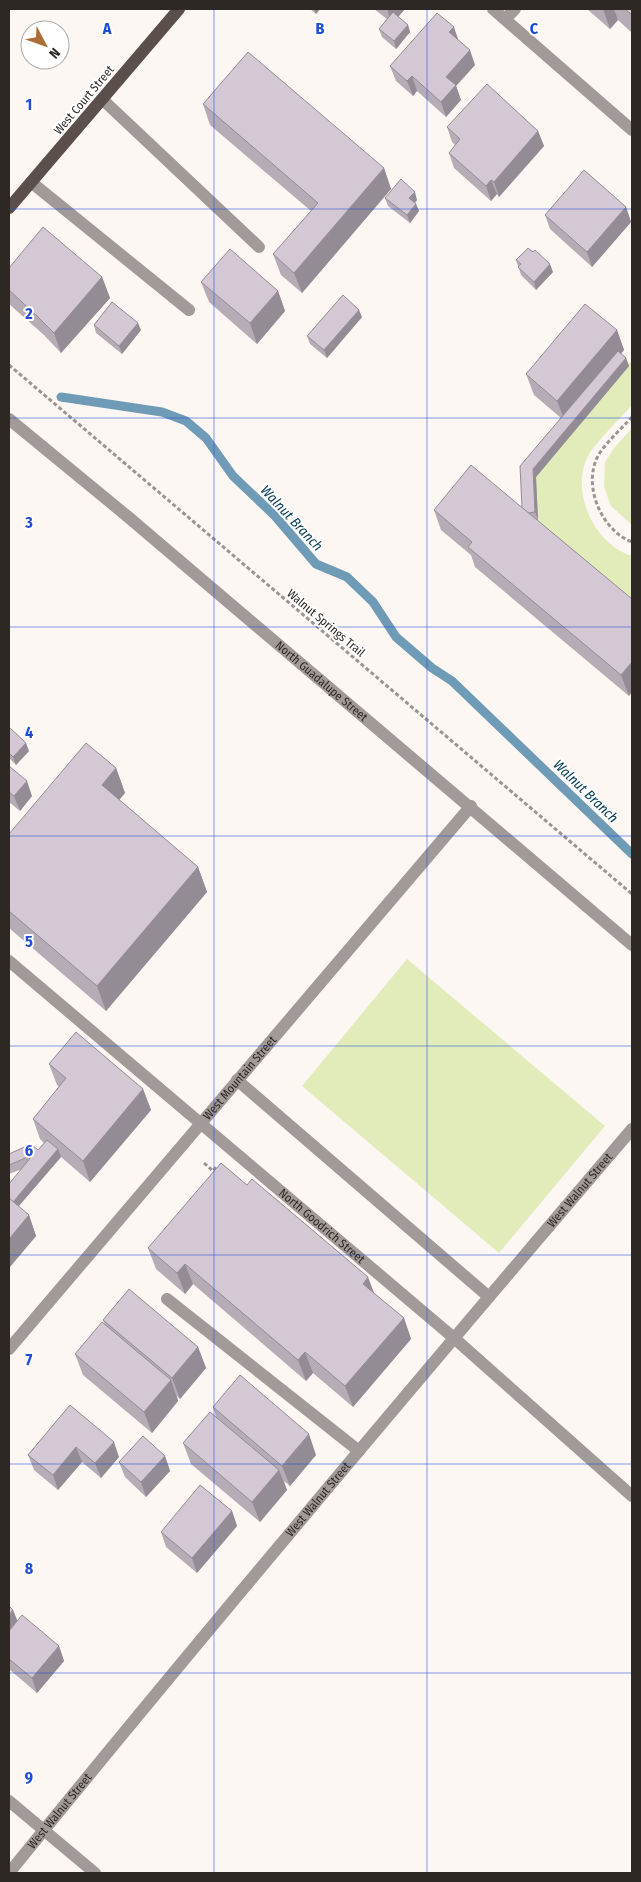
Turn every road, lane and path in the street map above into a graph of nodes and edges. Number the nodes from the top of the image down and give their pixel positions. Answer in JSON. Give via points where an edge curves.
{"nodes":[{"id":1,"x":179,"y":9,"type":"edge"},
{"id":2,"x":493,"y":9,"type":"edge"},
{"id":3,"x":515,"y":9,"type":"edge"},
{"id":4,"x":506,"y":19,"type":"junction"},
{"id":5,"x":102,"y":99,"type":"junction"},
{"id":6,"x":632,"y":130,"type":"edge"},
{"id":7,"x":31,"y":182,"type":"junction"},
{"id":8,"x":9,"y":208,"type":"edge"},
{"id":9,"x":260,"y":247,"type":"dead end"},
{"id":10,"x":189,"y":310,"type":"dead end"},
{"id":11,"x":9,"y":365,"type":"edge"},
{"id":12,"x":632,"y":417,"type":"edge"},
{"id":13,"x":9,"y":419,"type":"edge"},
{"id":14,"x":632,"y":542,"type":"edge"},
{"id":15,"x":471,"y":806,"type":"junction"},
{"id":16,"x":632,"y":894,"type":"edge"},
{"id":17,"x":632,"y":945,"type":"edge"},
{"id":18,"x":9,"y":961,"type":"edge"},
{"id":19,"x":237,"y":1080,"type":"junction"},
{"id":20,"x":201,"y":1123,"type":"junction"},
{"id":21,"x":632,"y":1129,"type":"edge"},
{"id":22,"x":222,"y":1160,"type":"dead end"},
{"id":23,"x":204,"y":1163,"type":"dead end"},
{"id":24,"x":489,"y":1297,"type":"junction"},
{"id":25,"x":167,"y":1299,"type":"dead end"},
{"id":26,"x":454,"y":1338,"type":"junction"},
{"id":27,"x":9,"y":1349,"type":"edge"},
{"id":28,"x":359,"y":1451,"type":"junction"},
{"id":29,"x":632,"y":1496,"type":"edge"},
{"id":30,"x":9,"y":1801,"type":"edge"},
{"id":31,"x":43,"y":1831,"type":"junction"},
{"id":32,"x":9,"y":1873,"type":"edge"},
{"id":33,"x":95,"y":1873,"type":"edge"}],
"edges":[{"from":1,"to":5,"type":"main road","name":"West Court Street"},
{"from":2,"to":4,"type":"street"},
{"from":3,"to":4,"type":"street"},
{"from":4,"to":6,"type":"street"},
{"from":5,"to":7,"type":"main road","name":"West Court Street"},
{"from":5,"to":9,"type":"street"},
{"from":7,"to":8,"type":"main road","name":"West Court Street"},
{"from":7,"to":10,"type":"street"},
{"from":11,"to":16,"type":"path","name":"Walnut Springs Trail"},
{"from":12,"to":14,"type":"path","via":[[600,452],[592,471],[593,496],[603,517]]},
{"from":13,"to":15,"type":"street","name":"North Guadalupe Street"},
{"from":15,"to":17,"type":"street","name":"North Guadalupe Street"},
{"from":15,"to":19,"type":"street","name":"West Mountain Street"},
{"from":18,"to":20,"type":"street","name":"North Goodrich Street"},
{"from":19,"to":20,"type":"street","name":"West Mountain Street"},
{"from":19,"to":24,"type":"street"},
{"from":20,"to":26,"type":"street","name":"North Goodrich Street"},
{"from":20,"to":27,"type":"street","name":"West Mountain Street"},
{"from":21,"to":24,"type":"street","name":"West Walnut Street"},
{"from":22,"to":23,"type":"path","via":[[213,1171]]},
{"from":24,"to":26,"type":"street","name":"West Walnut Street"},
{"from":25,"to":28,"type":"street"},
{"from":26,"to":28,"type":"street","name":"West Walnut Street"},
{"from":26,"to":29,"type":"street","name":"North Goodrich Street"},
{"from":28,"to":31,"type":"street","name":"West Walnut Street"},
{"from":30,"to":31,"type":"street"},
{"from":31,"to":32,"type":"street","name":"West Walnut Street"},
{"from":31,"to":33,"type":"street"}]}
